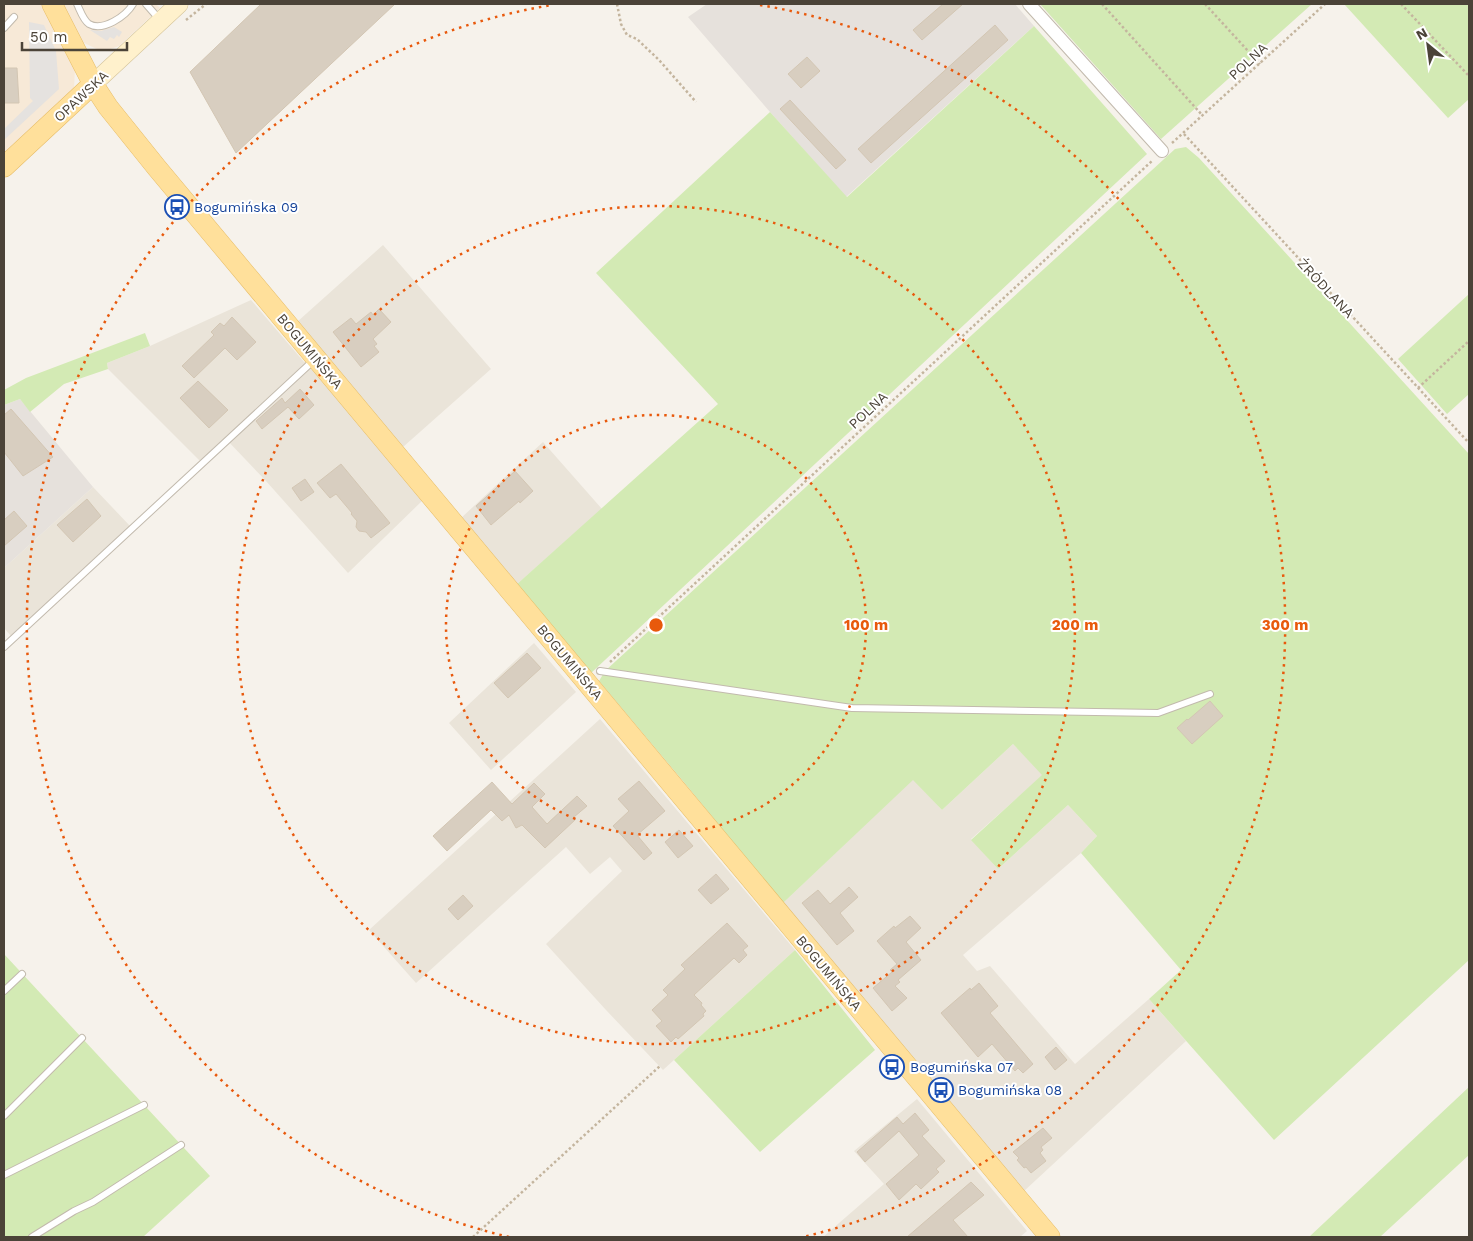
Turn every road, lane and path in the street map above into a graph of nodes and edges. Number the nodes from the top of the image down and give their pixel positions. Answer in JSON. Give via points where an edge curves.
{"nodes":[{"id":1,"x":52,"y":4,"type":"edge"},
{"id":2,"x":76,"y":4,"type":"edge"},
{"id":3,"x":133,"y":4,"type":"edge"},
{"id":4,"x":146,"y":4,"type":"edge"},
{"id":5,"x":179,"y":4,"type":"edge"},
{"id":6,"x":617,"y":4,"type":"edge"},
{"id":7,"x":1029,"y":4,"type":"edge"},
{"id":8,"x":1102,"y":4,"type":"edge"},
{"id":9,"x":1205,"y":4,"type":"edge"},
{"id":10,"x":1325,"y":4,"type":"edge"},
{"id":11,"x":1401,"y":4,"type":"edge"},
{"id":12,"x":4,"y":18,"type":"edge"},
{"id":13,"x":161,"y":21,"type":"junction"},
{"id":14,"x":4,"y":28,"type":"edge"},
{"id":15,"x":1260,"y":64,"type":"junction"},
{"id":16,"x":1469,"y":76,"type":"edge"},
{"id":17,"x":93,"y":84,"type":"junction"},
{"id":18,"x":696,"y":102,"type":"dead end"},
{"id":19,"x":1203,"y":116,"type":"junction"},
{"id":20,"x":1184,"y":134,"type":"joint"},
{"id":21,"x":1162,"y":151,"type":"joint"},
{"id":22,"x":4,"y":167,"type":"edge"},
{"id":23,"x":1469,"y":341,"type":"edge"},
{"id":24,"x":316,"y":358,"type":"junction"},
{"id":25,"x":1418,"y":388,"type":"junction"},
{"id":26,"x":1469,"y":443,"type":"edge"},
{"id":27,"x":4,"y":647,"type":"edge"},
{"id":28,"x":600,"y":672,"type":"joint"},
{"id":29,"x":1210,"y":694,"type":"dead end"},
{"id":30,"x":22,"y":974,"type":"dead end"},
{"id":31,"x":4,"y":991,"type":"edge"},
{"id":32,"x":82,"y":1038,"type":"dead end"},
{"id":33,"x":660,"y":1066,"type":"dead end"},
{"id":34,"x":144,"y":1105,"type":"dead end"},
{"id":35,"x":4,"y":1116,"type":"edge"},
{"id":36,"x":181,"y":1145,"type":"dead end"},
{"id":37,"x":4,"y":1176,"type":"edge"},
{"id":38,"x":32,"y":1237,"type":"edge"},
{"id":39,"x":473,"y":1237,"type":"edge"},
{"id":40,"x":1050,"y":1237,"type":"edge"}],
"edges":[{"from":1,"to":17,"type":"main road","name":"BOGUMIŃSKA"},
{"from":2,"to":3,"type":"lane","via":[[87,23],[97,27],[122,16]]},
{"from":4,"to":13,"type":"lane"},
{"from":5,"to":13,"type":"main road","name":"OPAWSKA"},
{"from":6,"to":18,"type":"path","via":[[627,35],[659,60]]},
{"from":7,"to":21,"type":"street"},
{"from":8,"to":19,"type":"path"},
{"from":9,"to":15,"type":"path"},
{"from":10,"to":15,"type":"path","name":"POLNA"},
{"from":11,"to":16,"type":"path"},
{"from":12,"to":14,"type":"lane","via":[[14,17]]},
{"from":13,"to":17,"type":"main road","name":"OPAWSKA"},
{"from":15,"to":19,"type":"path","name":"POLNA"},
{"from":17,"to":22,"type":"main road","name":"OPAWSKA"},
{"from":17,"to":24,"type":"main road","name":"BOGUMIŃSKA","via":[[157,168]]},
{"from":19,"to":20,"type":"path","name":"POLNA"},
{"from":20,"to":25,"type":"path","name":"ŹRÓDLANA"},
{"from":21,"to":28,"type":"path","name":"POLNA"},
{"from":23,"to":25,"type":"path"},
{"from":24,"to":27,"type":"lane"},
{"from":24,"to":40,"type":"main road","name":"BOGUMIŃSKA"},
{"from":25,"to":26,"type":"path","name":"ŹRÓDLANA"},
{"from":28,"to":29,"type":"lane","via":[[852,708],[1158,713]]},
{"from":30,"to":31,"type":"lane"},
{"from":32,"to":35,"type":"lane"},
{"from":33,"to":39,"type":"path"},
{"from":34,"to":37,"type":"lane"},
{"from":36,"to":38,"type":"lane"}]}
